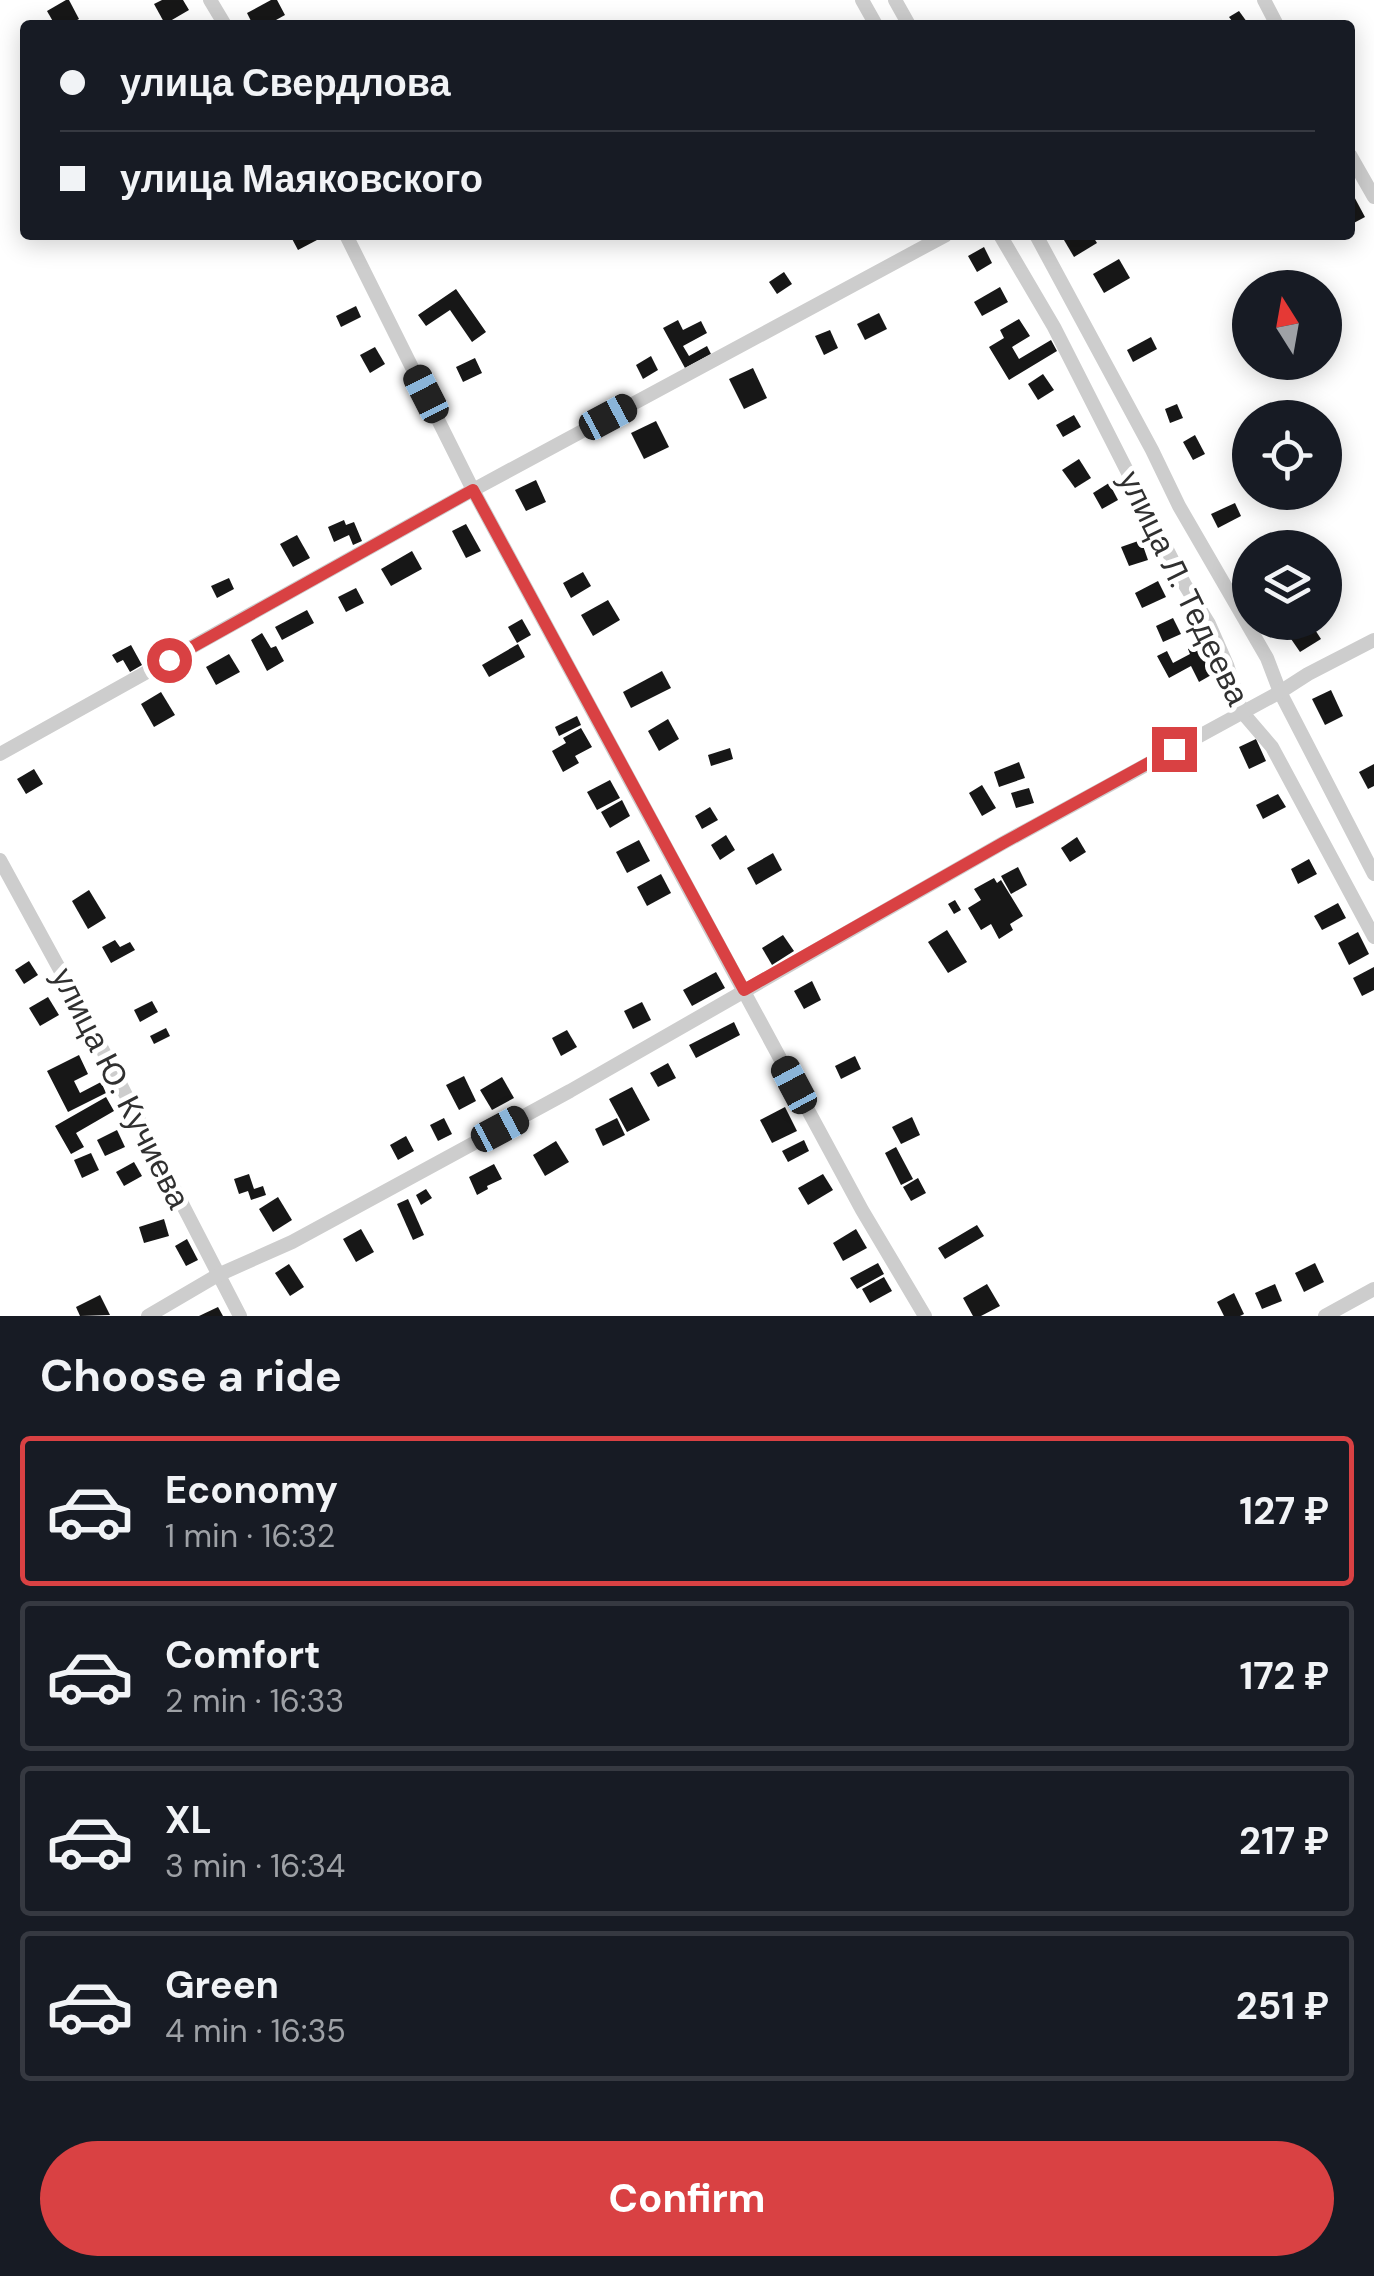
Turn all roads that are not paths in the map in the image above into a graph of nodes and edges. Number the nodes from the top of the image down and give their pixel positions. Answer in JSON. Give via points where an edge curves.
{"nodes":[{"id":1,"x":1355,"y":164,"type":"edge"},
{"id":2,"x":1374,"y":198,"type":"edge"},
{"id":3,"x":348,"y":240,"type":"edge"},
{"id":4,"x":937,"y":240,"type":"edge"},
{"id":5,"x":1003,"y":240,"type":"edge"},
{"id":6,"x":1039,"y":240,"type":"edge"},
{"id":7,"x":473,"y":490,"type":"junction"},
{"id":8,"x":1374,"y":640,"type":"edge"},
{"id":9,"x":1280,"y":692,"type":"junction"},
{"id":10,"x":1242,"y":712,"type":"junction"},
{"id":11,"x":0,"y":754,"type":"edge"},
{"id":12,"x":0,"y":860,"type":"edge"},
{"id":13,"x":1374,"y":874,"type":"edge"},
{"id":14,"x":1374,"y":936,"type":"edge"},
{"id":15,"x":744,"y":990,"type":"junction"},
{"id":16,"x":218,"y":1275,"type":"junction"},
{"id":17,"x":1374,"y":1289,"type":"edge"},
{"id":18,"x":148,"y":1316,"type":"edge"},
{"id":19,"x":240,"y":1316,"type":"edge"},
{"id":20,"x":925,"y":1316,"type":"edge"},
{"id":21,"x":1325,"y":1316,"type":"edge"}],
"edges":[{"from":1,"to":2,"type":"street"},
{"from":3,"to":7,"type":"street"},
{"from":4,"to":7,"type":"street"},
{"from":5,"to":10,"type":"street","name":"улица Л. Тедеева","via":[[1208,624]]},
{"from":6,"to":9,"type":"street","name":"улица Л. Тедеева"},
{"from":7,"to":11,"type":"street"},
{"from":7,"to":15,"type":"street"},
{"from":8,"to":9,"type":"street"},
{"from":9,"to":10,"type":"street"},
{"from":9,"to":13,"type":"street","name":"улица Л. Тедеева"},
{"from":10,"to":14,"type":"street","name":"улица Л. Тедеева","via":[[1272,748]]},
{"from":10,"to":15,"type":"street"},
{"from":12,"to":16,"type":"street","name":"улица Ю. Кучиева"},
{"from":15,"to":16,"type":"street","via":[[310,1233]]},
{"from":15,"to":20,"type":"street"},
{"from":16,"to":18,"type":"street"},
{"from":16,"to":19,"type":"street","name":"улица Ю. Кучиева"},
{"from":17,"to":21,"type":"street"}]}
